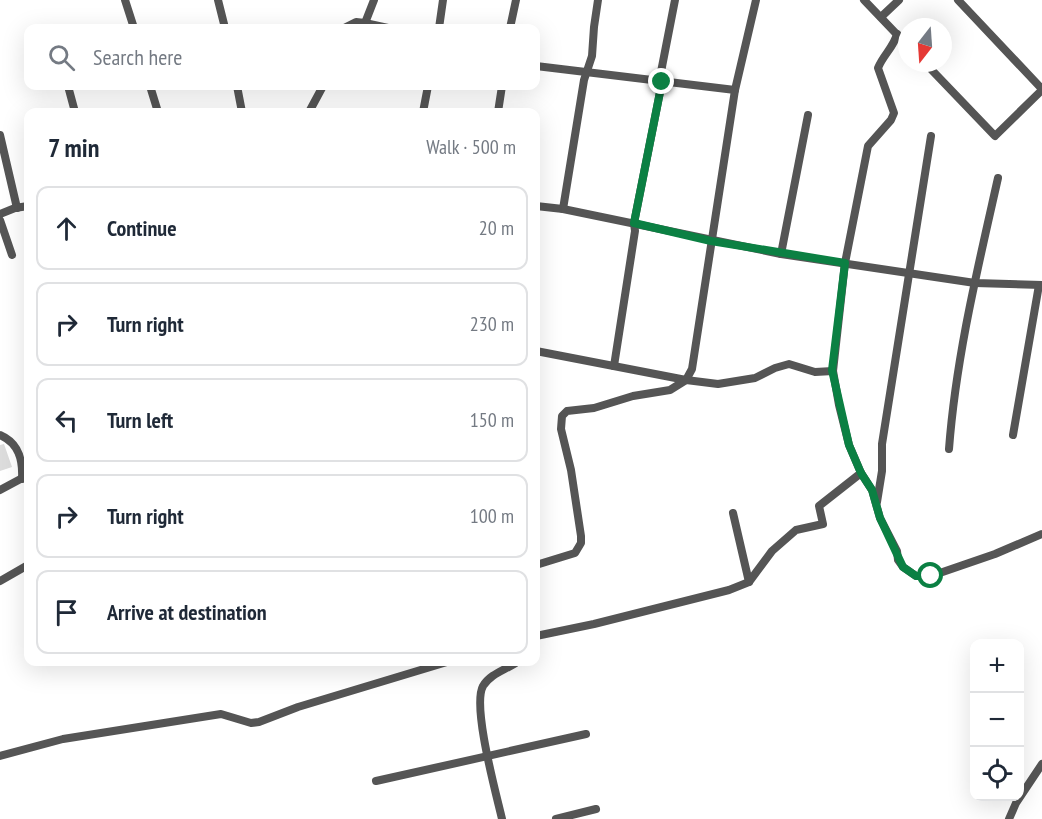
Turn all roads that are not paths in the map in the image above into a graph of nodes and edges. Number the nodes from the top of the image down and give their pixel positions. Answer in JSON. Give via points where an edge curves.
{"nodes":[{"id":1,"x":126,"y":0,"type":"edge"},
{"id":2,"x":218,"y":0,"type":"edge"},
{"id":3,"x":374,"y":0,"type":"edge"},
{"id":4,"x":443,"y":0,"type":"edge"},
{"id":5,"x":516,"y":0,"type":"edge"},
{"id":6,"x":598,"y":0,"type":"edge"},
{"id":7,"x":675,"y":0,"type":"edge"},
{"id":8,"x":756,"y":0,"type":"edge"},
{"id":9,"x":864,"y":0,"type":"edge"},
{"id":10,"x":899,"y":0,"type":"edge"},
{"id":11,"x":958,"y":0,"type":"edge"},
{"id":12,"x":880,"y":17,"type":"junction"},
{"id":13,"x":365,"y":23,"type":"junction"},
{"id":14,"x":133,"y":24,"type":"edge"},
{"id":15,"x":224,"y":24,"type":"edge"},
{"id":16,"x":352,"y":24,"type":"edge"},
{"id":17,"x":370,"y":24,"type":"edge"},
{"id":18,"x":440,"y":24,"type":"edge"},
{"id":19,"x":511,"y":24,"type":"edge"},
{"id":20,"x":897,"y":34,"type":"joint"},
{"id":21,"x":540,"y":66,"type":"edge"},
{"id":22,"x":586,"y":72,"type":"junction"},
{"id":23,"x":934,"y":72,"type":"edge"},
{"id":24,"x":662,"y":82,"type":"junction"},
{"id":25,"x":1042,"y":89,"type":"edge"},
{"id":26,"x":69,"y":90,"type":"edge"},
{"id":27,"x":151,"y":90,"type":"edge"},
{"id":28,"x":238,"y":90,"type":"edge"},
{"id":29,"x":321,"y":90,"type":"edge"},
{"id":30,"x":427,"y":90,"type":"edge"},
{"id":31,"x":501,"y":90,"type":"edge"},
{"id":32,"x":735,"y":90,"type":"junction"},
{"id":33,"x":74,"y":108,"type":"edge"},
{"id":34,"x":157,"y":108,"type":"edge"},
{"id":35,"x":241,"y":108,"type":"edge"},
{"id":36,"x":311,"y":108,"type":"edge"},
{"id":37,"x":424,"y":108,"type":"edge"},
{"id":38,"x":499,"y":108,"type":"edge"},
{"id":39,"x":808,"y":115,"type":"dead end"},
{"id":40,"x":0,"y":135,"type":"edge"},
{"id":41,"x":932,"y":136,"type":"dead end"},
{"id":42,"x":998,"y":177,"type":"dead end"},
{"id":43,"x":540,"y":206,"type":"edge"},
{"id":44,"x":24,"y":207,"type":"edge"},
{"id":45,"x":17,"y":208,"type":"junction"},
{"id":46,"x":563,"y":209,"type":"junction"},
{"id":47,"x":0,"y":214,"type":"edge"},
{"id":48,"x":0,"y":220,"type":"edge"},
{"id":49,"x":634,"y":223,"type":"junction"},
{"id":50,"x":711,"y":241,"type":"junction"},
{"id":51,"x":781,"y":254,"type":"junction"},
{"id":52,"x":12,"y":255,"type":"dead end"},
{"id":53,"x":845,"y":263,"type":"junction"},
{"id":54,"x":909,"y":272,"type":"junction"},
{"id":55,"x":975,"y":283,"type":"junction"},
{"id":56,"x":1041,"y":285,"type":"edge"},
{"id":57,"x":540,"y":352,"type":"edge"},
{"id":58,"x":614,"y":366,"type":"junction"},
{"id":59,"x":832,"y":370,"type":"junction"},
{"id":60,"x":687,"y":380,"type":"junction"},
{"id":61,"x":0,"y":435,"type":"edge"},
{"id":62,"x":1013,"y":435,"type":"dead end"},
{"id":63,"x":949,"y":449,"type":"dead end"},
{"id":64,"x":24,"y":472,"type":"edge"},
{"id":65,"x":861,"y":473,"type":"junction"},
{"id":66,"x":24,"y":478,"type":"edge"},
{"id":67,"x":0,"y":490,"type":"edge"},
{"id":68,"x":876,"y":503,"type":"junction"},
{"id":69,"x":733,"y":513,"type":"dead end"},
{"id":70,"x":1042,"y":534,"type":"edge"},
{"id":71,"x":540,"y":564,"type":"edge"},
{"id":72,"x":24,"y":567,"type":"edge"},
{"id":73,"x":0,"y":581,"type":"edge"},
{"id":74,"x":749,"y":582,"type":"junction"},
{"id":75,"x":540,"y":635,"type":"edge"},
{"id":76,"x":434,"y":666,"type":"edge"},
{"id":77,"x":510,"y":666,"type":"edge"},
{"id":78,"x":586,"y":734,"type":"dead end"},
{"id":79,"x":0,"y":756,"type":"edge"},
{"id":80,"x":489,"y":756,"type":"junction"},
{"id":81,"x":1041,"y":766,"type":"edge"},
{"id":82,"x":376,"y":781,"type":"dead end"},
{"id":83,"x":596,"y":809,"type":"dead end"},
{"id":84,"x":502,"y":819,"type":"edge"},
{"id":85,"x":555,"y":819,"type":"edge"},
{"id":86,"x":1009,"y":819,"type":"edge"}],
"edges":[{"from":1,"to":14,"type":"street"},
{"from":2,"to":15,"type":"street"},
{"from":3,"to":13,"type":"street"},
{"from":4,"to":18,"type":"street"},
{"from":5,"to":19,"type":"street"},
{"from":6,"to":22,"type":"street","via":[[592,56]]},
{"from":7,"to":24,"type":"street"},
{"from":8,"to":32,"type":"street"},
{"from":9,"to":12,"type":"street"},
{"from":10,"to":12,"type":"street"},
{"from":11,"to":25,"type":"street"},
{"from":12,"to":20,"type":"street"},
{"from":13,"to":16,"type":"street"},
{"from":13,"to":17,"type":"street"},
{"from":20,"to":53,"type":"street","via":[[878,68],[894,112],[868,146]]},
{"from":21,"to":22,"type":"street"},
{"from":22,"to":24,"type":"street"},
{"from":22,"to":46,"type":"street"},
{"from":23,"to":25,"type":"street","via":[[995,136]]},
{"from":24,"to":32,"type":"street"},
{"from":24,"to":49,"type":"street"},
{"from":26,"to":33,"type":"street"},
{"from":27,"to":34,"type":"street"},
{"from":28,"to":35,"type":"street"},
{"from":29,"to":36,"type":"street"},
{"from":30,"to":37,"type":"street"},
{"from":31,"to":38,"type":"street"},
{"from":32,"to":50,"type":"street"},
{"from":39,"to":51,"type":"street"},
{"from":40,"to":45,"type":"street"},
{"from":41,"to":54,"type":"street"},
{"from":42,"to":55,"type":"street"},
{"from":43,"to":46,"type":"street"},
{"from":44,"to":45,"type":"street"},
{"from":45,"to":47,"type":"street"},
{"from":46,"to":49,"type":"street"},
{"from":48,"to":52,"type":"street"},
{"from":49,"to":50,"type":"street"},
{"from":49,"to":58,"type":"street"},
{"from":50,"to":51,"type":"street"},
{"from":50,"to":60,"type":"street","via":[[692,369]]},
{"from":51,"to":53,"type":"street"},
{"from":53,"to":54,"type":"street"},
{"from":53,"to":59,"type":"street"},
{"from":54,"to":55,"type":"street"},
{"from":54,"to":68,"type":"street"},
{"from":55,"to":56,"type":"street"},
{"from":55,"to":63,"type":"street"},
{"from":56,"to":62,"type":"street"},
{"from":57,"to":58,"type":"street"},
{"from":58,"to":60,"type":"street"},
{"from":59,"to":60,"type":"street","via":[[815,372],[789,364],[732,383]]},
{"from":59,"to":65,"type":"street","via":[[849,445]]},
{"from":60,"to":71,"type":"street","via":[[670,390],[567,411],[562,416],[581,543],[575,553]]},
{"from":61,"to":64,"type":"street","via":[[17,448]]},
{"from":65,"to":68,"type":"street","via":[[869,482]]},
{"from":65,"to":74,"type":"street","via":[[819,506],[824,524],[796,530],[772,551]]},
{"from":66,"to":67,"type":"street"},
{"from":68,"to":70,"type":"street","via":[[898,560],[916,576],[931,576]]},
{"from":69,"to":74,"type":"street"},
{"from":72,"to":73,"type":"street"},
{"from":74,"to":75,"type":"street","via":[[659,608]]},
{"from":76,"to":79,"type":"street","via":[[259,722],[221,714],[63,739]]},
{"from":77,"to":80,"type":"street","via":[[489,678],[482,688],[482,720]]},
{"from":78,"to":80,"type":"street"},
{"from":80,"to":82,"type":"street"},
{"from":80,"to":84,"type":"street"},
{"from":81,"to":86,"type":"street"},
{"from":83,"to":85,"type":"street"}]}
